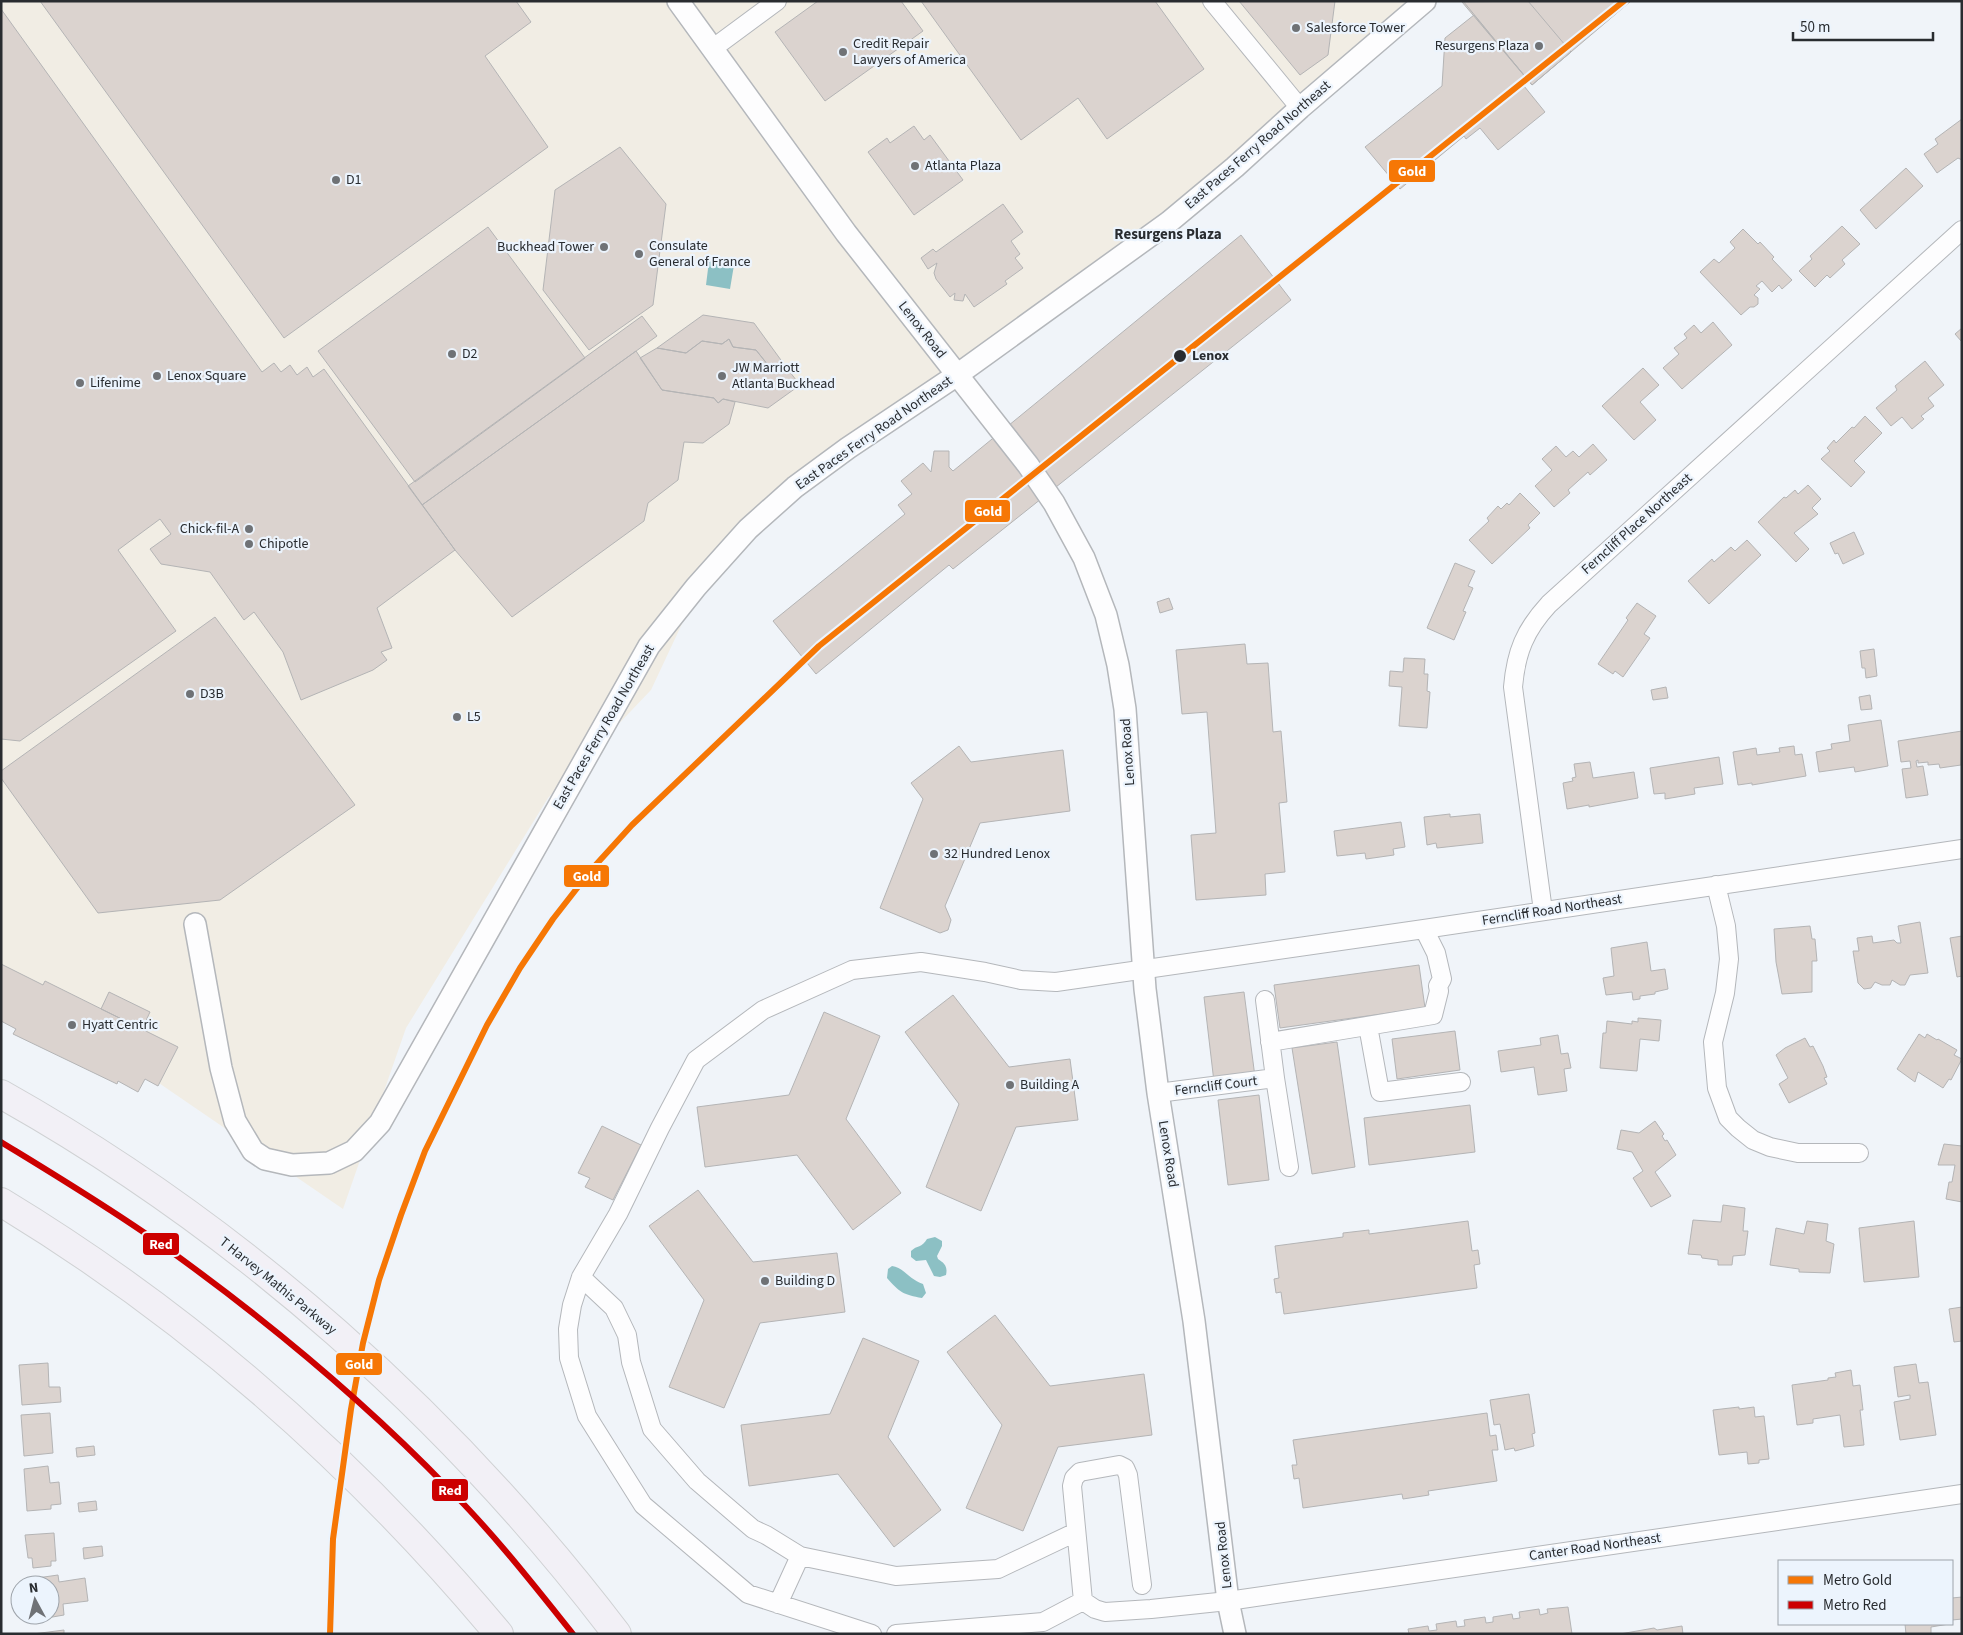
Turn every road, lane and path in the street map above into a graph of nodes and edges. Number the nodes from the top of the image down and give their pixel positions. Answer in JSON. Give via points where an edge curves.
{"nodes":[{"id":1,"x":678,"y":1,"type":"edge"},
{"id":2,"x":777,"y":1,"type":"edge"},
{"id":3,"x":1212,"y":1,"type":"edge"},
{"id":4,"x":1425,"y":1,"type":"edge"},
{"id":5,"x":712,"y":49,"type":"junction"},
{"id":6,"x":1300,"y":108,"type":"junction"},
{"id":7,"x":1962,"y":230,"type":"edge"},
{"id":8,"x":957,"y":376,"type":"junction"},
{"id":9,"x":1962,"y":849,"type":"edge"},
{"id":10,"x":1716,"y":885,"type":"junction"},
{"id":11,"x":1543,"y":911,"type":"junction"},
{"id":12,"x":195,"y":924,"type":"dead end"},
{"id":13,"x":1417,"y":930,"type":"junction"},
{"id":14,"x":1143,"y":970,"type":"junction"},
{"id":15,"x":1265,"y":1000,"type":"dead end"},
{"id":16,"x":1368,"y":1026,"type":"junction"},
{"id":17,"x":1270,"y":1042,"type":"junction"},
{"id":18,"x":1275,"y":1078,"type":"junction"},
{"id":19,"x":1460,"y":1082,"type":"dead end"},
{"id":20,"x":1,"y":1094,"type":"edge"},
{"id":21,"x":1158,"y":1094,"type":"junction"},
{"id":22,"x":1859,"y":1153,"type":"dead end"},
{"id":23,"x":1289,"y":1166,"type":"dead end"},
{"id":24,"x":1,"y":1202,"type":"edge"},
{"id":25,"x":581,"y":1277,"type":"junction"},
{"id":26,"x":1962,"y":1494,"type":"edge"},
{"id":27,"x":1076,"y":1532,"type":"junction"},
{"id":28,"x":800,"y":1556,"type":"junction"},
{"id":29,"x":1142,"y":1585,"type":"dead end"},
{"id":30,"x":1082,"y":1601,"type":"junction"},
{"id":31,"x":1228,"y":1601,"type":"junction"},
{"id":32,"x":778,"y":1604,"type":"junction"},
{"id":33,"x":499,"y":1634,"type":"edge"},
{"id":34,"x":616,"y":1634,"type":"edge"},
{"id":35,"x":872,"y":1634,"type":"edge"},
{"id":36,"x":896,"y":1634,"type":"edge"},
{"id":37,"x":1235,"y":1634,"type":"edge"}],
"edges":[{"from":1,"to":5,"type":"street","name":"Lenox Road"},
{"from":2,"to":5,"type":"street"},
{"from":3,"to":6,"type":"street"},
{"from":4,"to":6,"type":"street","name":"East Paces Ferry Road Northeast"},
{"from":5,"to":8,"type":"street","name":"Lenox Road","via":[[846,233]]},
{"from":6,"to":8,"type":"street","name":"East Paces Ferry Road Northeast","via":[[1169,222]]},
{"from":7,"to":11,"type":"street","name":"Ferncliff Place Northeast","via":[[1549,604],[1527,632],[1518,652],[1513,687]]},
{"from":8,"to":12,"type":"street","name":"East Paces Ferry Road Northeast","via":[[795,487],[748,529],[655,639],[380,1122],[354,1151],[329,1163],[292,1165],[264,1159],[253,1151],[235,1121],[230,1103]]},
{"from":8,"to":14,"type":"street","name":"Lenox Road","via":[[1054,503],[1084,558],[1106,615],[1125,709]]},
{"from":9,"to":10,"type":"street","name":"Ferncliff Road Northeast"},
{"from":10,"to":11,"type":"street","name":"Ferncliff Road Northeast"},
{"from":10,"to":22,"type":"street","via":[[1726,926],[1729,959],[1725,993],[1713,1042],[1717,1088],[1728,1118],[1753,1140],[1770,1147],[1798,1153]]},
{"from":11,"to":13,"type":"street","name":"Ferncliff Road Northeast"},
{"from":13,"to":14,"type":"street","name":"Ferncliff Road Northeast"},
{"from":13,"to":16,"type":"street","via":[[1429,960],[1432,981],[1439,991],[1433,1015]]},
{"from":14,"to":21,"type":"street","name":"Lenox Road"},
{"from":14,"to":25,"type":"street","name":"Ferncliff Road Northeast","via":[[1056,982],[1021,980],[920,962],[852,970],[763,1010],[696,1060],[618,1214]]},
{"from":15,"to":17,"type":"street","name":"Ferncliff Court"},
{"from":16,"to":17,"type":"street"},
{"from":16,"to":19,"type":"street","via":[[1380,1092]]},
{"from":17,"to":18,"type":"street","name":"Ferncliff Court"},
{"from":18,"to":21,"type":"street","name":"Ferncliff Court"},
{"from":18,"to":23,"type":"street","name":"Ferncliff Court"},
{"from":20,"to":34,"type":"highway","name":"T Harvey Mathis Parkway","via":[[130,1173],[186,1213],[346,1341],[492,1485],[567,1570]]},
{"from":21,"to":31,"type":"street","name":"Lenox Road","via":[[1194,1321]]},
{"from":24,"to":33,"type":"highway","via":[[131,1287],[284,1410],[425,1548]]},
{"from":25,"to":28,"type":"street","via":[[614,1308],[627,1334],[631,1362],[652,1429],[697,1481],[753,1529]]},
{"from":25,"to":32,"type":"street","name":"Ferncliff Road Northeast","via":[[568,1329],[569,1358],[586,1416],[643,1505],[748,1594]]},
{"from":26,"to":31,"type":"street","name":"Canter Road Northeast"},
{"from":27,"to":28,"type":"street","via":[[998,1570],[896,1576]]},
{"from":27,"to":29,"type":"street","via":[[1074,1478],[1080,1472],[1119,1465],[1125,1468]]},
{"from":27,"to":30,"type":"street"},
{"from":28,"to":32,"type":"street"},
{"from":30,"to":31,"type":"street","name":"Canter Road Northeast","via":[[1105,1612]]},
{"from":30,"to":36,"type":"street","via":[[1042,1622]]},
{"from":31,"to":37,"type":"street","name":"Lenox Road"},
{"from":32,"to":35,"type":"street","name":"Ferncliff Road Northeast"}]}
